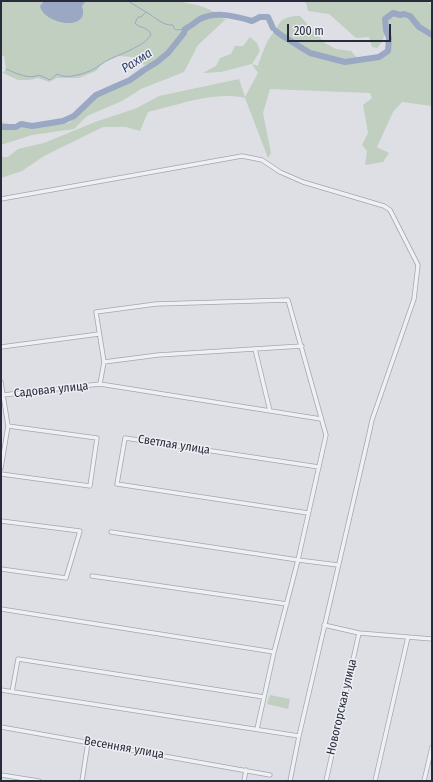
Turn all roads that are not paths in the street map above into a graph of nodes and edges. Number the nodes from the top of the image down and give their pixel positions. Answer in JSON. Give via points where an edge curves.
{"nodes":[{"id":1,"x":1,"y":199,"type":"edge"},
{"id":2,"x":99,"y":334,"type":"junction"},
{"id":3,"x":302,"y":346,"type":"junction"},
{"id":4,"x":1,"y":347,"type":"edge"},
{"id":5,"x":255,"y":349,"type":"junction"},
{"id":6,"x":104,"y":362,"type":"junction"},
{"id":7,"x":1,"y":382,"type":"edge"},
{"id":8,"x":100,"y":384,"type":"junction"},
{"id":9,"x":3,"y":395,"type":"junction"},
{"id":10,"x":270,"y":411,"type":"junction"},
{"id":11,"x":321,"y":419,"type":"junction"},
{"id":12,"x":8,"y":426,"type":"junction"},
{"id":13,"x":318,"y":467,"type":"junction"},
{"id":14,"x":1,"y":468,"type":"edge"},
{"id":15,"x":1,"y":474,"type":"edge"},
{"id":16,"x":308,"y":513,"type":"junction"},
{"id":17,"x":1,"y":521,"type":"edge"},
{"id":18,"x":111,"y":532,"type":"dead end"},
{"id":19,"x":298,"y":560,"type":"junction"},
{"id":20,"x":338,"y":565,"type":"junction"},
{"id":21,"x":1,"y":569,"type":"edge"},
{"id":22,"x":92,"y":576,"type":"dead end"},
{"id":23,"x":287,"y":604,"type":"junction"},
{"id":24,"x":1,"y":609,"type":"edge"},
{"id":25,"x":324,"y":625,"type":"junction"},
{"id":26,"x":359,"y":633,"type":"junction"},
{"id":27,"x":408,"y":637,"type":"junction"},
{"id":28,"x":432,"y":639,"type":"edge"},
{"id":29,"x":274,"y":652,"type":"junction"},
{"id":30,"x":1,"y":690,"type":"edge"},
{"id":31,"x":12,"y":692,"type":"junction"},
{"id":32,"x":264,"y":697,"type":"junction"},
{"id":33,"x":1,"y":727,"type":"edge"},
{"id":34,"x":257,"y":729,"type":"junction"},
{"id":35,"x":299,"y":736,"type":"junction"},
{"id":36,"x":88,"y":742,"type":"junction"},
{"id":37,"x":432,"y":747,"type":"edge"},
{"id":38,"x":246,"y":770,"type":"junction"},
{"id":39,"x":1,"y":775,"type":"edge"},
{"id":40,"x":270,"y":775,"type":"dead end"},
{"id":41,"x":39,"y":781,"type":"edge"},
{"id":42,"x":82,"y":781,"type":"edge"},
{"id":43,"x":244,"y":781,"type":"edge"},
{"id":44,"x":290,"y":781,"type":"edge"},
{"id":45,"x":326,"y":781,"type":"edge"},
{"id":46,"x":375,"y":781,"type":"edge"},
{"id":47,"x":424,"y":781,"type":"edge"}],
"edges":[{"from":1,"to":20,"type":"street","via":[[242,156],[262,160],[302,182],[390,210],[418,265],[414,300],[372,420]]},
{"from":2,"to":3,"type":"street","via":[[96,312],[156,304],[288,300]]},
{"from":2,"to":4,"type":"street"},
{"from":2,"to":6,"type":"street"},
{"from":3,"to":5,"type":"street"},
{"from":3,"to":11,"type":"street"},
{"from":5,"to":6,"type":"street","via":[[158,355]]},
{"from":5,"to":10,"type":"street"},
{"from":6,"to":8,"type":"street"},
{"from":7,"to":9,"type":"street","name":"Садовая улица"},
{"from":8,"to":9,"type":"street","name":"Садовая улица"},
{"from":8,"to":10,"type":"street"},
{"from":9,"to":12,"type":"street","name":"Садовая улица"},
{"from":10,"to":11,"type":"street"},
{"from":11,"to":13,"type":"street","via":[[326,436]]},
{"from":12,"to":14,"type":"street","name":"Садовая улица"},
{"from":12,"to":15,"type":"street","via":[[97,438],[90,486]]},
{"from":13,"to":16,"type":"street"},
{"from":13,"to":16,"type":"street","name":"Светлая улица","via":[[125,438],[117,484]]},
{"from":16,"to":19,"type":"street"},
{"from":17,"to":21,"type":"street","via":[[80,531],[66,578]]},
{"from":18,"to":19,"type":"street"},
{"from":19,"to":20,"type":"street"},
{"from":19,"to":23,"type":"street"},
{"from":20,"to":25,"type":"street"},
{"from":22,"to":23,"type":"street"},
{"from":23,"to":29,"type":"street"},
{"from":24,"to":29,"type":"street"},
{"from":25,"to":26,"type":"street"},
{"from":25,"to":35,"type":"street"},
{"from":26,"to":27,"type":"street"},
{"from":26,"to":45,"type":"street","name":"Новогорская улица"},
{"from":27,"to":28,"type":"street"},
{"from":27,"to":46,"type":"street"},
{"from":29,"to":32,"type":"street"},
{"from":30,"to":31,"type":"street"},
{"from":31,"to":32,"type":"street","via":[[18,659]]},
{"from":31,"to":34,"type":"street"},
{"from":32,"to":34,"type":"street"},
{"from":33,"to":36,"type":"street","name":"Весенняя улица"},
{"from":34,"to":35,"type":"street"},
{"from":35,"to":44,"type":"street"},
{"from":36,"to":38,"type":"street","name":"Весенняя улица"},
{"from":36,"to":42,"type":"street"},
{"from":37,"to":47,"type":"street"},
{"from":38,"to":40,"type":"street","name":"Весенняя улица"},
{"from":38,"to":43,"type":"street"},
{"from":39,"to":41,"type":"street"}]}
